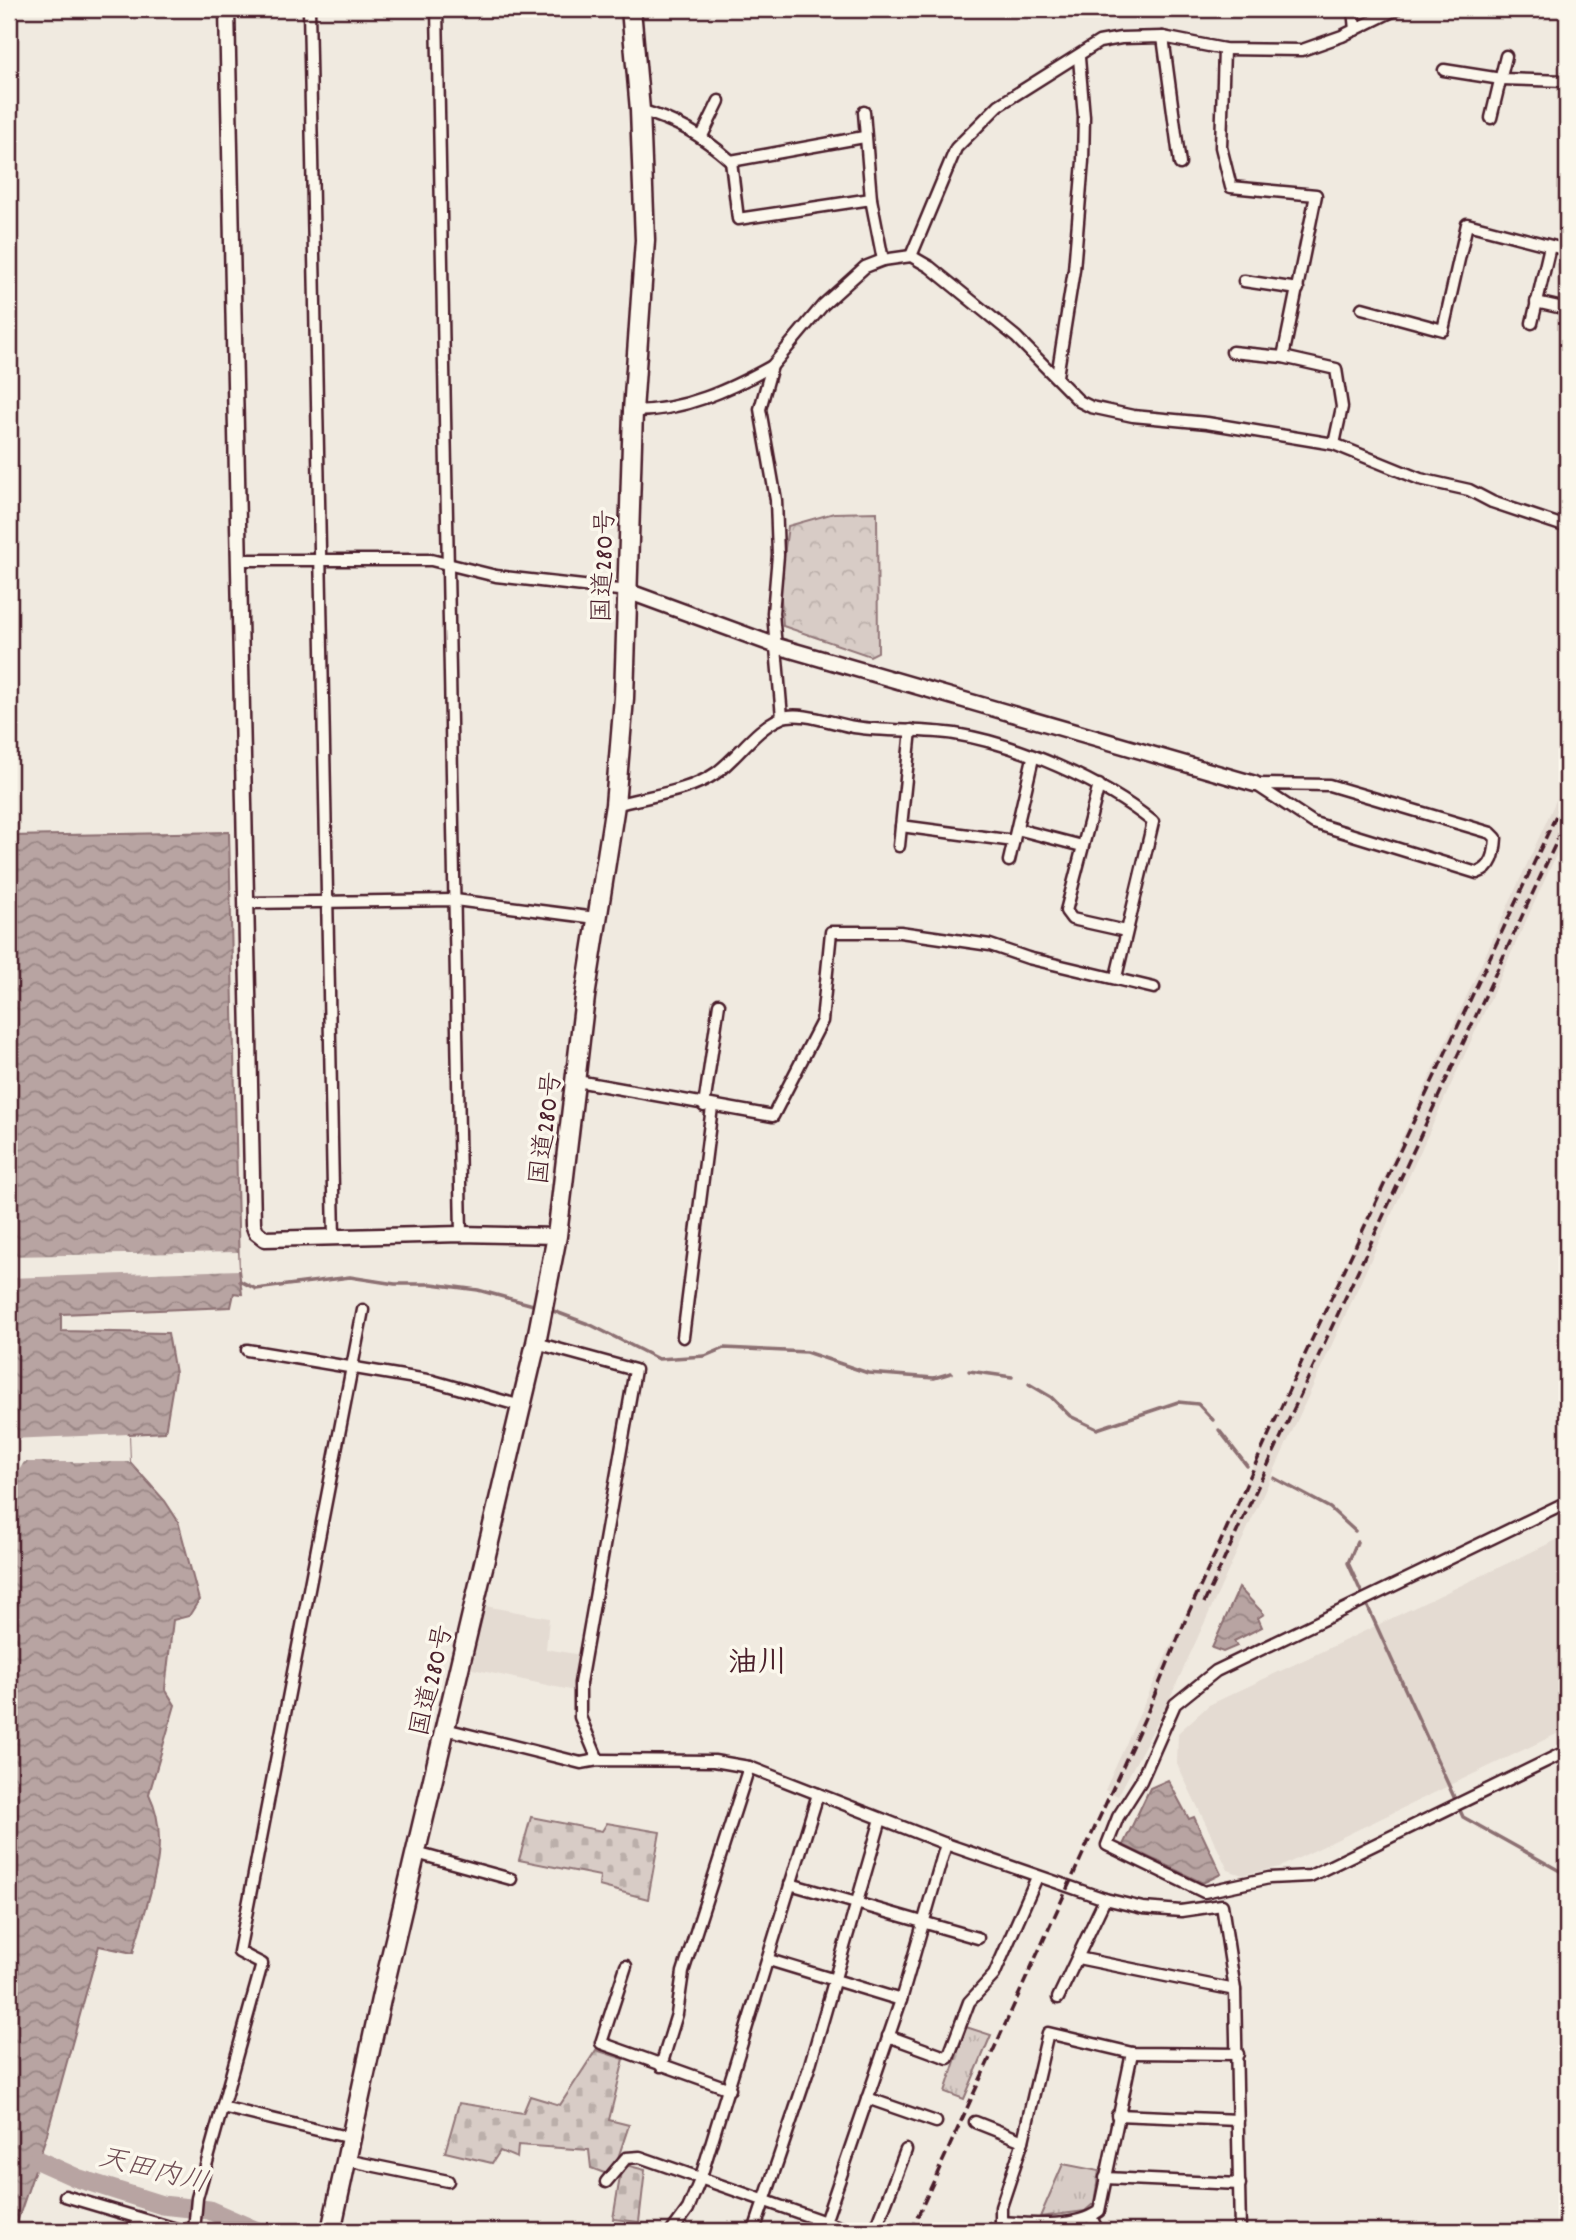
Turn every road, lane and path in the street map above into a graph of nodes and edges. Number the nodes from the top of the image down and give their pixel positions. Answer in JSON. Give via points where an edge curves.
{"nodes":[{"id":1,"x":227,"y":9,"type":"edge"},
{"id":2,"x":309,"y":9,"type":"edge"},
{"id":3,"x":437,"y":9,"type":"edge"},
{"id":4,"x":631,"y":9,"type":"edge"},
{"id":5,"x":1353,"y":9,"type":"edge"},
{"id":6,"x":1397,"y":9,"type":"edge"},
{"id":7,"x":1355,"y":30,"type":"junction"},
{"id":8,"x":1163,"y":37,"type":"junction"},
{"id":9,"x":1224,"y":49,"type":"junction"},
{"id":10,"x":1506,"y":57,"type":"dead end"},
{"id":11,"x":1079,"y":58,"type":"junction"},
{"id":12,"x":1444,"y":70,"type":"dead end"},
{"id":13,"x":1501,"y":79,"type":"junction"},
{"id":14,"x":1567,"y":81,"type":"edge"},
{"id":15,"x":719,"y":101,"type":"dead end"},
{"id":16,"x":640,"y":110,"type":"junction"},
{"id":17,"x":864,"y":112,"type":"dead end"},
{"id":18,"x":1491,"y":118,"type":"dead end"},
{"id":19,"x":702,"y":136,"type":"junction"},
{"id":20,"x":864,"y":137,"type":"junction"},
{"id":21,"x":731,"y":161,"type":"junction"},
{"id":22,"x":1180,"y":164,"type":"dead end"},
{"id":23,"x":871,"y":199,"type":"junction"},
{"id":24,"x":1550,"y":246,"type":"junction"},
{"id":25,"x":1567,"y":250,"type":"edge"},
{"id":26,"x":911,"y":256,"type":"junction"},
{"id":27,"x":883,"y":260,"type":"junction"},
{"id":28,"x":1244,"y":281,"type":"dead end"},
{"id":29,"x":1298,"y":289,"type":"junction"},
{"id":30,"x":1536,"y":302,"type":"junction"},
{"id":31,"x":1362,"y":308,"type":"dead end"},
{"id":32,"x":1567,"y":309,"type":"edge"},
{"id":33,"x":1532,"y":323,"type":"dead end"},
{"id":34,"x":1232,"y":352,"type":"dead end"},
{"id":35,"x":1283,"y":357,"type":"junction"},
{"id":36,"x":772,"y":366,"type":"junction"},
{"id":37,"x":1057,"y":376,"type":"junction"},
{"id":38,"x":634,"y":411,"type":"junction"},
{"id":39,"x":1334,"y":444,"type":"junction"},
{"id":40,"x":1567,"y":527,"type":"edge"},
{"id":41,"x":320,"y":558,"type":"junction"},
{"id":42,"x":239,"y":560,"type":"junction"},
{"id":43,"x":447,"y":563,"type":"junction"},
{"id":44,"x":627,"y":592,"type":"junction"},
{"id":45,"x":777,"y":646,"type":"junction"},
{"id":46,"x":782,"y":717,"type":"junction"},
{"id":47,"x":911,"y":730,"type":"junction"},
{"id":48,"x":1033,"y":758,"type":"junction"},
{"id":49,"x":1255,"y":784,"type":"junction"},
{"id":50,"x":1100,"y":785,"type":"junction"},
{"id":51,"x":615,"y":804,"type":"junction"},
{"id":52,"x":901,"y":826,"type":"junction"},
{"id":53,"x":1017,"y":829,"type":"junction"},
{"id":54,"x":1014,"y":841,"type":"junction"},
{"id":55,"x":898,"y":846,"type":"dead end"},
{"id":56,"x":1082,"y":846,"type":"junction"},
{"id":57,"x":1009,"y":861,"type":"dead end"},
{"id":58,"x":455,"y":900,"type":"junction"},
{"id":59,"x":327,"y":902,"type":"junction"},
{"id":60,"x":247,"y":903,"type":"junction"},
{"id":61,"x":596,"y":918,"type":"junction"},
{"id":62,"x":1126,"y":931,"type":"junction"},
{"id":63,"x":1116,"y":977,"type":"junction"},
{"id":64,"x":1154,"y":988,"type":"dead end"},
{"id":65,"x":719,"y":1004,"type":"dead end"},
{"id":66,"x":577,"y":1081,"type":"junction"},
{"id":67,"x":708,"y":1106,"type":"junction"},
{"id":68,"x":461,"y":1234,"type":"junction"},
{"id":69,"x":557,"y":1236,"type":"junction"},
{"id":70,"x":334,"y":1238,"type":"junction"},
{"id":71,"x":363,"y":1310,"type":"dead end"},
{"id":72,"x":683,"y":1337,"type":"dead end"},
{"id":73,"x":536,"y":1343,"type":"junction"},
{"id":74,"x":247,"y":1350,"type":"dead end"},
{"id":75,"x":352,"y":1368,"type":"junction"},
{"id":76,"x":521,"y":1406,"type":"junction"},
{"id":77,"x":1567,"y":1502,"type":"edge"},
{"id":78,"x":445,"y":1729,"type":"junction"},
{"id":79,"x":1567,"y":1751,"type":"edge"},
{"id":80,"x":598,"y":1760,"type":"junction"},
{"id":81,"x":749,"y":1767,"type":"junction"},
{"id":82,"x":818,"y":1794,"type":"junction"},
{"id":83,"x":881,"y":1819,"type":"junction"},
{"id":84,"x":946,"y":1844,"type":"junction"},
{"id":85,"x":416,"y":1853,"type":"junction"},
{"id":86,"x":1037,"y":1877,"type":"junction"},
{"id":87,"x":511,"y":1879,"type":"dead end"},
{"id":88,"x":790,"y":1884,"type":"junction"},
{"id":89,"x":1105,"y":1899,"type":"junction"},
{"id":90,"x":856,"y":1903,"type":"junction"},
{"id":91,"x":923,"y":1922,"type":"junction"},
{"id":92,"x":978,"y":1938,"type":"dead end"},
{"id":93,"x":1077,"y":1958,"type":"junction"},
{"id":94,"x":769,"y":1960,"type":"junction"},
{"id":95,"x":626,"y":1966,"type":"dead end"},
{"id":96,"x":834,"y":1981,"type":"junction"},
{"id":97,"x":1235,"y":1990,"type":"junction"},
{"id":98,"x":1058,"y":1998,"type":"dead end"},
{"id":99,"x":901,"y":2000,"type":"junction"},
{"id":100,"x":888,"y":2036,"type":"junction"},
{"id":101,"x":1132,"y":2053,"type":"junction"},
{"id":102,"x":1238,"y":2054,"type":"junction"},
{"id":103,"x":661,"y":2066,"type":"junction"},
{"id":104,"x":730,"y":2089,"type":"junction"},
{"id":105,"x":867,"y":2098,"type":"junction"},
{"id":106,"x":222,"y":2107,"type":"junction"},
{"id":107,"x":1117,"y":2115,"type":"junction"},
{"id":108,"x":1238,"y":2120,"type":"junction"},
{"id":109,"x":936,"y":2122,"type":"dead end"},
{"id":110,"x":975,"y":2122,"type":"dead end"},
{"id":111,"x":351,"y":2138,"type":"junction"},
{"id":112,"x":1023,"y":2141,"type":"junction"},
{"id":113,"x":906,"y":2150,"type":"dead end"},
{"id":114,"x":346,"y":2160,"type":"junction"},
{"id":115,"x":1105,"y":2178,"type":"junction"},
{"id":116,"x":700,"y":2180,"type":"junction"},
{"id":117,"x":448,"y":2182,"type":"dead end"},
{"id":118,"x":606,"y":2182,"type":"dead end"},
{"id":119,"x":1240,"y":2184,"type":"junction"},
{"id":120,"x":65,"y":2196,"type":"dead end"},
{"id":121,"x":764,"y":2201,"type":"junction"},
{"id":122,"x":1091,"y":2217,"type":"junction"},
{"id":123,"x":138,"y":2218,"type":"junction"},
{"id":124,"x":823,"y":2227,"type":"edge"},
{"id":125,"x":1001,"y":2227,"type":"edge"},
{"id":126,"x":194,"y":2230,"type":"edge"},
{"id":127,"x":135,"y":2231,"type":"edge"},
{"id":128,"x":183,"y":2231,"type":"edge"},
{"id":129,"x":331,"y":2231,"type":"edge"},
{"id":130,"x":672,"y":2231,"type":"edge"},
{"id":131,"x":754,"y":2231,"type":"edge"},
{"id":132,"x":851,"y":2231,"type":"edge"},
{"id":133,"x":875,"y":2231,"type":"edge"},
{"id":134,"x":1098,"y":2231,"type":"edge"},
{"id":135,"x":1240,"y":2231,"type":"edge"}],
"edges":[{"from":1,"to":42,"type":"street"},
{"from":2,"to":41,"type":"street"},
{"from":3,"to":43,"type":"street"},
{"from":4,"to":16,"type":"highway","name":"国道280号"},
{"from":5,"to":7,"type":"street"},
{"from":6,"to":7,"type":"street"},
{"from":7,"to":9,"type":"street","via":[[1302,50]]},
{"from":8,"to":9,"type":"street"},
{"from":8,"to":11,"type":"street","via":[[1109,39]]},
{"from":8,"to":22,"type":"street"},
{"from":9,"to":29,"type":"street","via":[[1221,147],[1231,187],[1316,195]]},
{"from":10,"to":13,"type":"street"},
{"from":11,"to":26,"type":"street","via":[[999,105],[957,148]]},
{"from":11,"to":37,"type":"street","via":[[1083,161],[1074,270]]},
{"from":12,"to":13,"type":"street"},
{"from":13,"to":14,"type":"street"},
{"from":13,"to":18,"type":"street"},
{"from":15,"to":19,"type":"street"},
{"from":16,"to":19,"type":"street"},
{"from":16,"to":38,"type":"highway","name":"国道280号","via":[[645,240]]},
{"from":17,"to":20,"type":"street"},
{"from":19,"to":21,"type":"street"},
{"from":20,"to":21,"type":"street"},
{"from":20,"to":23,"type":"street"},
{"from":21,"to":23,"type":"street","via":[[738,219]]},
{"from":23,"to":27,"type":"street"},
{"from":24,"to":25,"type":"street"},
{"from":24,"to":30,"type":"street"},
{"from":24,"to":31,"type":"street","via":[[1467,225],[1443,330]]},
{"from":26,"to":27,"type":"street"},
{"from":26,"to":37,"type":"street","via":[[978,304]]},
{"from":27,"to":36,"type":"street","via":[[850,280]]},
{"from":28,"to":29,"type":"street"},
{"from":29,"to":35,"type":"street"},
{"from":30,"to":32,"type":"street"},
{"from":30,"to":33,"type":"street"},
{"from":34,"to":35,"type":"street"},
{"from":35,"to":39,"type":"street","via":[[1336,369],[1342,407]]},
{"from":36,"to":38,"type":"street","via":[[732,388],[663,411]]},
{"from":36,"to":45,"type":"street","via":[[760,409],[776,500],[773,613]]},
{"from":37,"to":39,"type":"street","via":[[1079,401],[1091,407]]},
{"from":38,"to":44,"type":"highway","name":"国道280号"},
{"from":39,"to":40,"type":"street","via":[[1420,479],[1469,490]]},
{"from":41,"to":42,"type":"street"},
{"from":41,"to":43,"type":"street"},
{"from":41,"to":59,"type":"street"},
{"from":42,"to":60,"type":"street"},
{"from":43,"to":44,"type":"street","via":[[496,576]]},
{"from":43,"to":58,"type":"street"},
{"from":44,"to":45,"type":"street"},
{"from":44,"to":51,"type":"highway","name":"国道280号"},
{"from":45,"to":46,"type":"street"},
{"from":45,"to":49,"type":"street"},
{"from":46,"to":47,"type":"street"},
{"from":46,"to":51,"type":"street","via":[[707,778]]},
{"from":47,"to":48,"type":"street","via":[[957,734]]},
{"from":47,"to":52,"type":"street"},
{"from":48,"to":50,"type":"street"},
{"from":48,"to":53,"type":"street"},
{"from":49,"to":49,"type":"street","via":[[1314,823],[1477,873],[1490,864],[1496,838],[1491,833],[1329,785]]},
{"from":50,"to":56,"type":"street"},
{"from":50,"to":62,"type":"street","via":[[1153,822]]},
{"from":51,"to":61,"type":"highway","name":"国道280号"},
{"from":52,"to":54,"type":"street"},
{"from":52,"to":55,"type":"street"},
{"from":53,"to":54,"type":"street"},
{"from":53,"to":56,"type":"street"},
{"from":54,"to":57,"type":"street"},
{"from":56,"to":62,"type":"street","via":[[1066,911],[1072,919]]},
{"from":58,"to":59,"type":"street"},
{"from":58,"to":61,"type":"street"},
{"from":58,"to":68,"type":"street"},
{"from":59,"to":60,"type":"street"},
{"from":59,"to":70,"type":"street"},
{"from":60,"to":70,"type":"street","via":[[253,1224],[265,1239]]},
{"from":61,"to":66,"type":"highway","name":"国道280号"},
{"from":62,"to":63,"type":"street"},
{"from":63,"to":64,"type":"street"},
{"from":63,"to":67,"type":"street","via":[[977,943],[900,932],[831,932],[822,1021],[773,1116]]},
{"from":65,"to":67,"type":"street"},
{"from":66,"to":67,"type":"street"},
{"from":66,"to":69,"type":"highway","name":"国道280号"},
{"from":67,"to":72,"type":"street"},
{"from":68,"to":69,"type":"street"},
{"from":68,"to":70,"type":"street"},
{"from":69,"to":73,"type":"highway","name":"国道280号"},
{"from":71,"to":75,"type":"street"},
{"from":73,"to":76,"type":"highway","name":"国道280号"},
{"from":73,"to":80,"type":"street","via":[[635,1370],[580,1683],[580,1717]]},
{"from":74,"to":75,"type":"street"},
{"from":75,"to":76,"type":"street","via":[[433,1381]]},
{"from":75,"to":106,"type":"street","via":[[239,1952],[262,1964]]},
{"from":76,"to":78,"type":"highway","name":"国道280号"},
{"from":77,"to":79,"type":"street","via":[[1216,1671],[1175,1704],[1142,1781],[1118,1817],[1107,1845],[1204,1892],[1269,1878],[1310,1876]]},
{"from":78,"to":80,"type":"street","via":[[581,1763]]},
{"from":78,"to":85,"type":"highway","name":"国道280号"},
{"from":80,"to":81,"type":"street","via":[[714,1761]]},
{"from":81,"to":82,"type":"street"},
{"from":81,"to":103,"type":"street","via":[[683,1972],[677,2014]]},
{"from":82,"to":83,"type":"street"},
{"from":82,"to":88,"type":"street"},
{"from":83,"to":84,"type":"street"},
{"from":83,"to":90,"type":"street"},
{"from":84,"to":86,"type":"street"},
{"from":84,"to":91,"type":"street"},
{"from":85,"to":87,"type":"street"},
{"from":85,"to":111,"type":"highway","name":"国道280号"},
{"from":86,"to":89,"type":"street"},
{"from":86,"to":100,"type":"street","via":[[994,1975],[969,2002],[948,2058]]},
{"from":88,"to":90,"type":"street"},
{"from":88,"to":94,"type":"street"},
{"from":89,"to":93,"type":"street"},
{"from":89,"to":97,"type":"street","via":[[1181,1911],[1222,1905]]},
{"from":90,"to":91,"type":"street"},
{"from":90,"to":96,"type":"street"},
{"from":91,"to":92,"type":"street"},
{"from":91,"to":99,"type":"street"},
{"from":93,"to":97,"type":"street"},
{"from":93,"to":98,"type":"street"},
{"from":94,"to":96,"type":"street"},
{"from":94,"to":104,"type":"street"},
{"from":95,"to":103,"type":"street","via":[[601,2043]]},
{"from":96,"to":99,"type":"street"},
{"from":96,"to":121,"type":"street"},
{"from":97,"to":102,"type":"street"},
{"from":99,"to":100,"type":"street"},
{"from":100,"to":105,"type":"street"},
{"from":101,"to":102,"type":"street"},
{"from":101,"to":107,"type":"street"},
{"from":101,"to":112,"type":"street","via":[[1048,2033]]},
{"from":102,"to":108,"type":"street"},
{"from":103,"to":104,"type":"street"},
{"from":104,"to":116,"type":"street"},
{"from":105,"to":109,"type":"street"},
{"from":105,"to":124,"type":"street"},
{"from":106,"to":111,"type":"street"},
{"from":106,"to":126,"type":"street","via":[[197,2198]]},
{"from":107,"to":108,"type":"street"},
{"from":107,"to":115,"type":"street"},
{"from":108,"to":119,"type":"street"},
{"from":110,"to":112,"type":"street"},
{"from":111,"to":114,"type":"highway","name":"国道280号"},
{"from":112,"to":125,"type":"street","via":[[1001,2207]]},
{"from":113,"to":133,"type":"street"},
{"from":114,"to":117,"type":"street"},
{"from":114,"to":129,"type":"highway","name":"国道280号"},
{"from":115,"to":119,"type":"street"},
{"from":115,"to":122,"type":"street","via":[[1099,2211]]},
{"from":116,"to":118,"type":"street","via":[[626,2158]]},
{"from":116,"to":121,"type":"street"},
{"from":116,"to":130,"type":"street"},
{"from":119,"to":135,"type":"street"},
{"from":120,"to":123,"type":"street"},
{"from":121,"to":124,"type":"street"},
{"from":121,"to":131,"type":"street"},
{"from":122,"to":125,"type":"street"},
{"from":122,"to":134,"type":"street"},
{"from":123,"to":127,"type":"street"},
{"from":123,"to":128,"type":"street"},
{"from":124,"to":132,"type":"street"}]}
